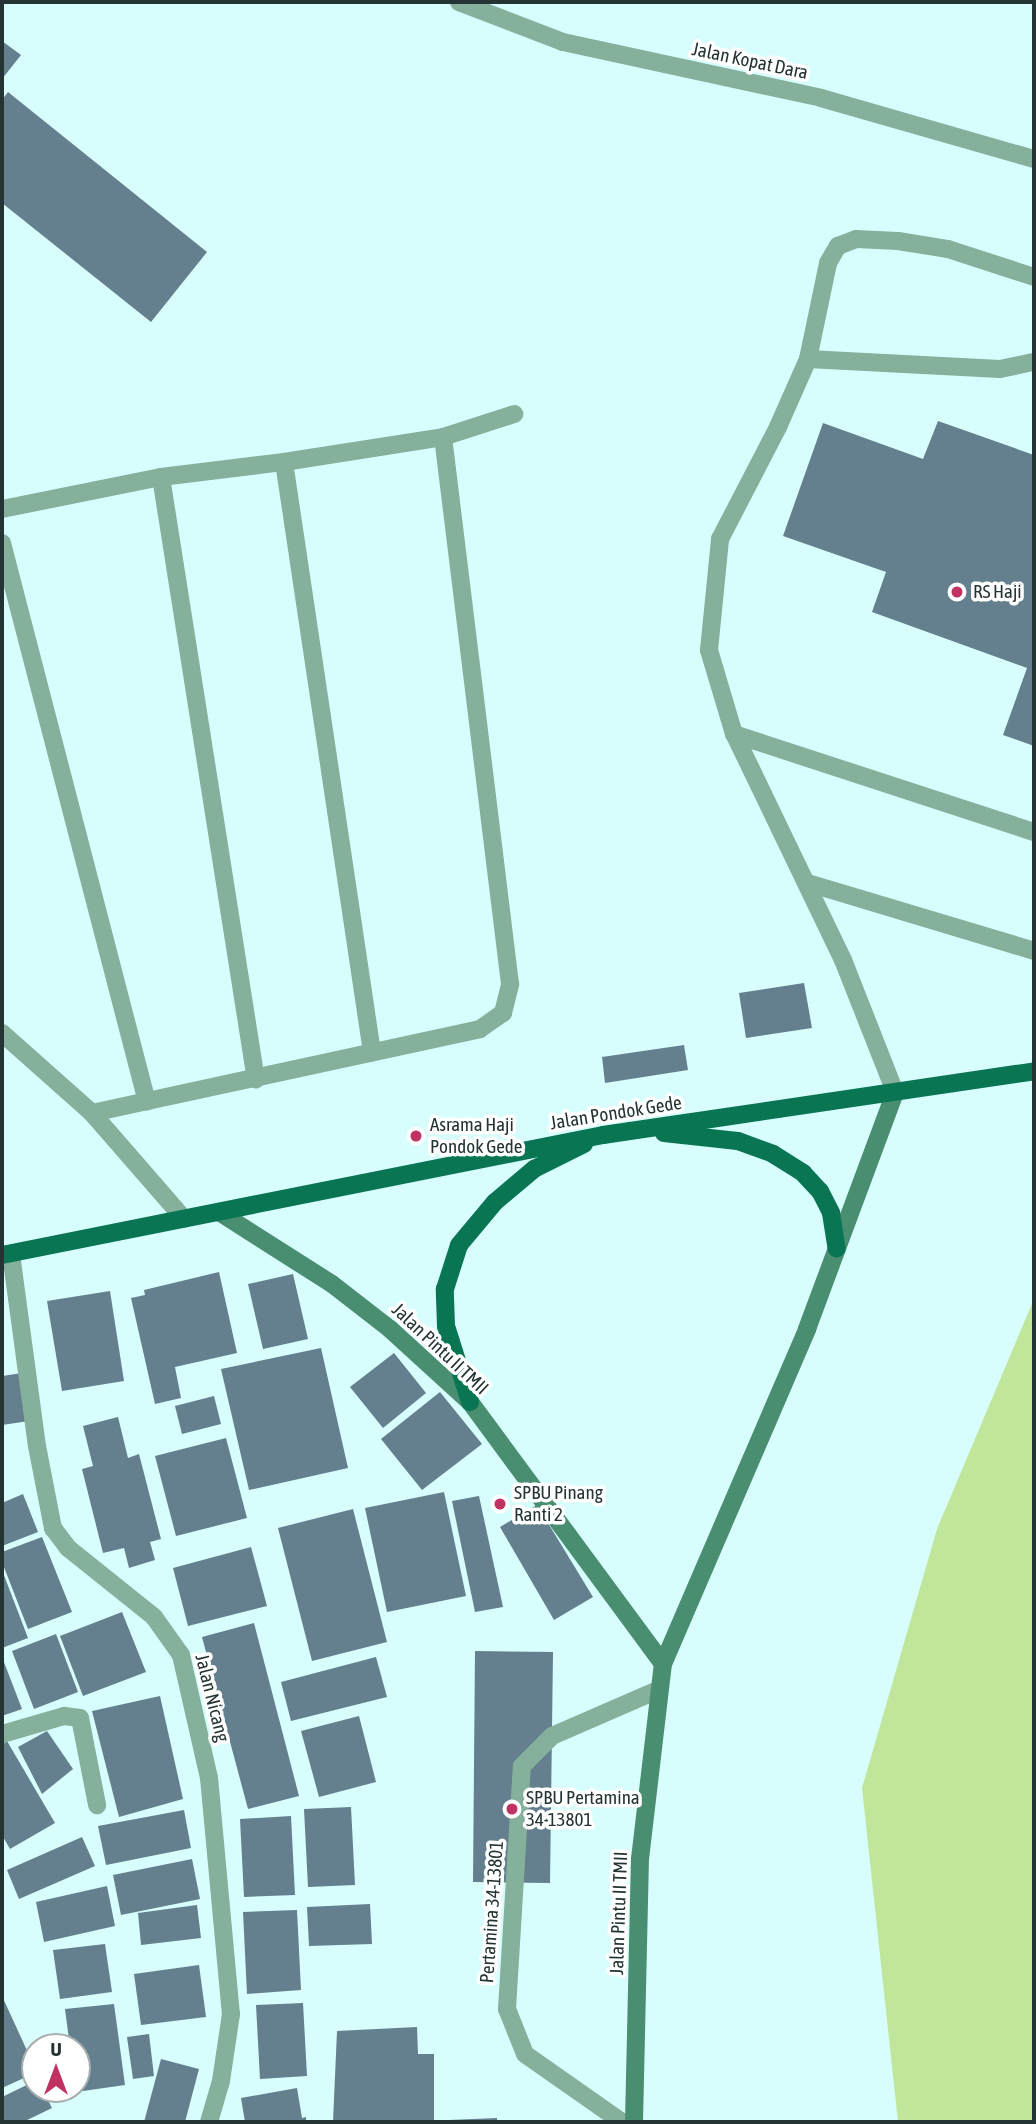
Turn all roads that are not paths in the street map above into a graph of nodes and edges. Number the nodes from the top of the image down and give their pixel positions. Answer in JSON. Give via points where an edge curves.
{"nodes":[{"id":1,"x":459,"y":2,"type":"edge"},
{"id":2,"x":1034,"y":159,"type":"edge"},
{"id":3,"x":1034,"y":276,"type":"edge"},
{"id":4,"x":808,"y":359,"type":"junction"},
{"id":5,"x":1034,"y":362,"type":"edge"},
{"id":6,"x":514,"y":414,"type":"dead end"},
{"id":7,"x":443,"y":438,"type":"junction"},
{"id":8,"x":284,"y":462,"type":"junction"},
{"id":9,"x":162,"y":477,"type":"junction"},
{"id":10,"x":2,"y":509,"type":"edge"},
{"id":11,"x":2,"y":543,"type":"edge"},
{"id":12,"x":734,"y":734,"type":"junction"},
{"id":13,"x":1034,"y":832,"type":"edge"},
{"id":14,"x":808,"y":883,"type":"junction"},
{"id":15,"x":1034,"y":951,"type":"edge"},
{"id":16,"x":2,"y":1033,"type":"edge"},
{"id":17,"x":372,"y":1052,"type":"junction"},
{"id":18,"x":1034,"y":1071,"type":"edge"},
{"id":19,"x":256,"y":1080,"type":"junction"},
{"id":20,"x":895,"y":1092,"type":"junction"},
{"id":21,"x":147,"y":1101,"type":"junction"},
{"id":22,"x":92,"y":1113,"type":"junction"},
{"id":23,"x":629,"y":1132,"type":"junction"},
{"id":24,"x":603,"y":1135,"type":"junction"},
{"id":25,"x":219,"y":1212,"type":"junction"},
{"id":26,"x":184,"y":1219,"type":"junction"},
{"id":27,"x":837,"y":1249,"type":"junction"},
{"id":28,"x":6,"y":1255,"type":"edge"},
{"id":29,"x":470,"y":1402,"type":"junction"},
{"id":30,"x":663,"y":1664,"type":"junction"},
{"id":31,"x":658,"y":1690,"type":"junction"},
{"id":32,"x":2,"y":1734,"type":"edge"},
{"id":33,"x":96,"y":1805,"type":"dead end"},
{"id":34,"x":209,"y":2122,"type":"edge"},
{"id":35,"x":622,"y":2122,"type":"edge"},
{"id":36,"x":634,"y":2122,"type":"edge"}],
"edges":[{"from":1,"to":2,"type":"street","name":"Jalan Kopat Dara","via":[[563,42],[821,98]]},
{"from":3,"to":4,"type":"street","via":[[947,249],[856,239],[838,246],[828,263]]},
{"from":4,"to":5,"type":"street","via":[[1000,369]]},
{"from":4,"to":12,"type":"street","via":[[779,427],[720,539],[709,650]]},
{"from":6,"to":7,"type":"street"},
{"from":7,"to":8,"type":"street"},
{"from":7,"to":17,"type":"street","via":[[510,991],[503,1013],[480,1029]]},
{"from":8,"to":9,"type":"street"},
{"from":8,"to":17,"type":"street"},
{"from":9,"to":10,"type":"street"},
{"from":9,"to":19,"type":"street"},
{"from":11,"to":21,"type":"street"},
{"from":12,"to":13,"type":"street"},
{"from":12,"to":14,"type":"street"},
{"from":14,"to":15,"type":"street"},
{"from":14,"to":20,"type":"street","via":[[844,960]]},
{"from":16,"to":22,"type":"street"},
{"from":17,"to":19,"type":"street"},
{"from":18,"to":20,"type":"main road","name":"Jalan Pondok Gede"},
{"from":19,"to":21,"type":"street"},
{"from":20,"to":23,"type":"main road","name":"Jalan Pondok Gede"},
{"from":20,"to":27,"type":"street","name":"Jalan Pintu II TMII"},
{"from":21,"to":22,"type":"street"},
{"from":22,"to":26,"type":"street"},
{"from":23,"to":24,"type":"main road","name":"Jalan Pondok Gede"},
{"from":23,"to":27,"type":"main road","via":[[738,1141],[774,1154],[820,1191],[831,1213]]},
{"from":24,"to":25,"type":"main road","name":"Jalan Pondok Gede"},
{"from":24,"to":29,"type":"main road","via":[[534,1169],[495,1202],[459,1245],[444,1289],[446,1326]]},
{"from":25,"to":26,"type":"main road","name":"Jalan Pondok Gede"},
{"from":25,"to":29,"type":"street","name":"Jalan Pintu II TMII","via":[[332,1284]]},
{"from":26,"to":28,"type":"main road","name":"Jalan Pondok Gede"},
{"from":27,"to":30,"type":"street","name":"Jalan Pintu II TMII"},
{"from":28,"to":34,"type":"street","name":"Jalan Nicang","via":[[53,1528],[68,1548],[154,1618],[181,1655],[184,1667],[209,1778],[231,2014]]},
{"from":29,"to":30,"type":"street","name":"Jalan Pintu II TMII"},
{"from":30,"to":31,"type":"street","name":"Jalan Pintu II TMII"},
{"from":31,"to":35,"type":"street","name":"Pertamina 34-13801","via":[[552,1736],[522,1766],[507,2009],[524,2054]]},
{"from":31,"to":36,"type":"street","name":"Jalan Pintu II TMII","via":[[640,1859]]},
{"from":32,"to":33,"type":"street","via":[[64,1716],[80,1718]]}]}
